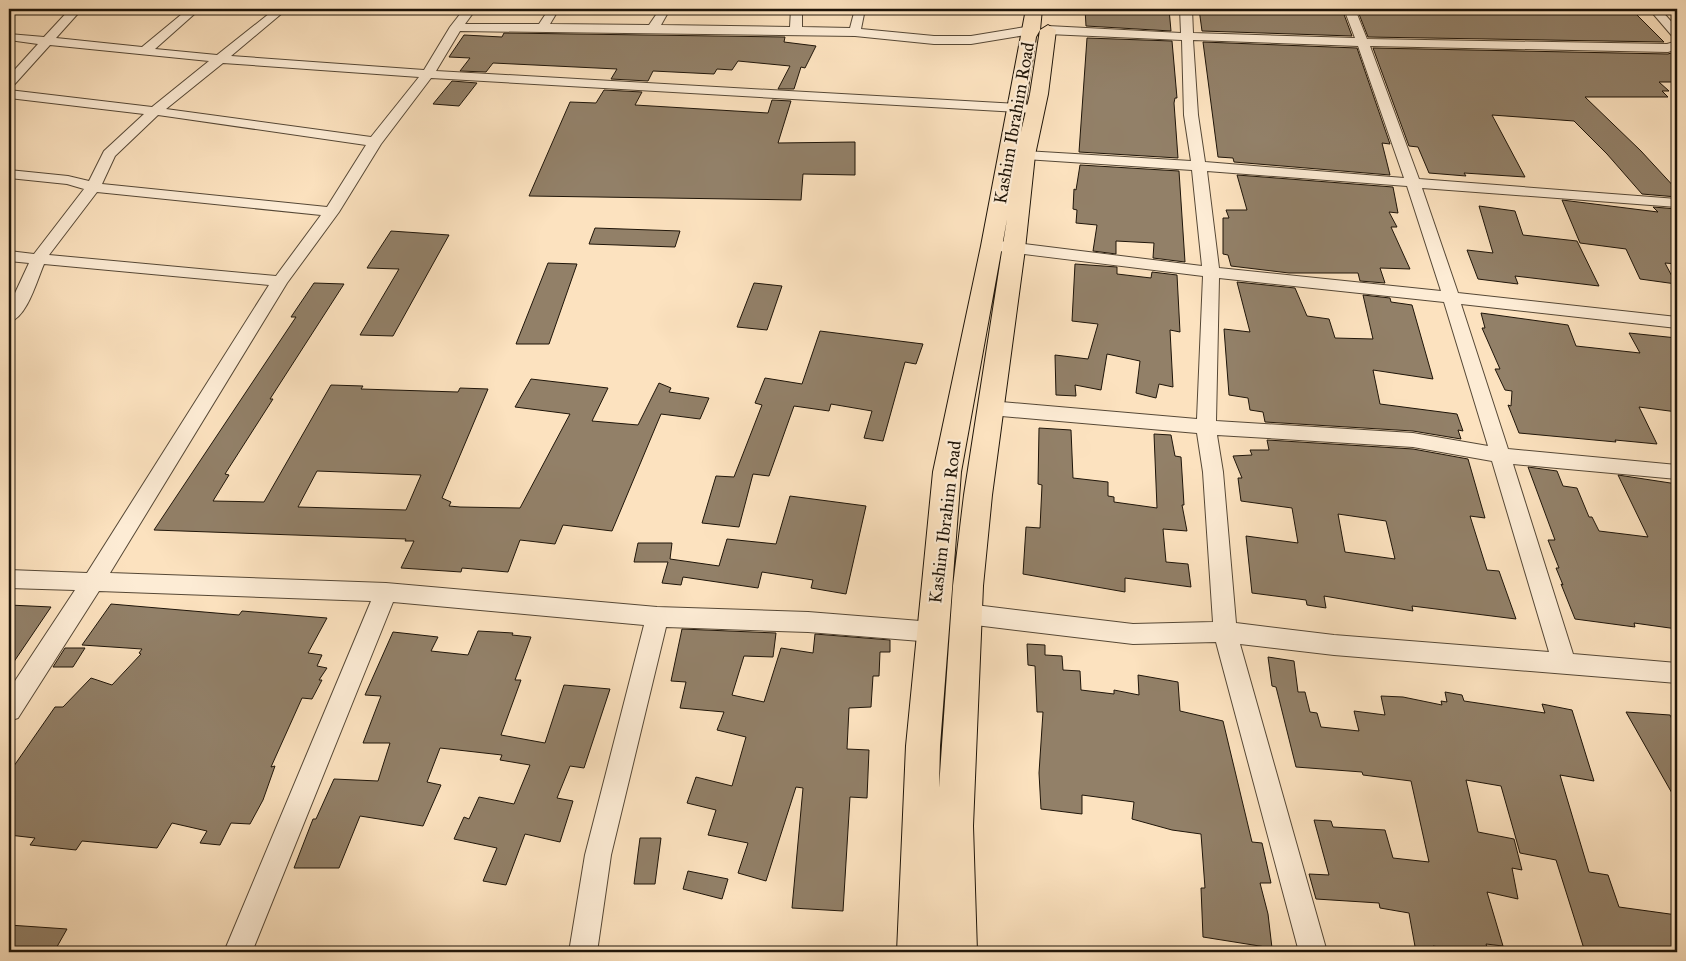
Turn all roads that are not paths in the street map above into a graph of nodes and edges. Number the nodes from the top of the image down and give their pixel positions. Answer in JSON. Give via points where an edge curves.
{"nodes":[{"id":1,"x":76,"y":9,"type":"edge"},
{"id":2,"x":195,"y":9,"type":"edge"},
{"id":3,"x":282,"y":9,"type":"edge"},
{"id":4,"x":470,"y":9,"type":"edge"},
{"id":5,"x":554,"y":9,"type":"edge"},
{"id":6,"x":665,"y":9,"type":"edge"},
{"id":7,"x":797,"y":9,"type":"edge"},
{"id":8,"x":860,"y":9,"type":"edge"},
{"id":9,"x":1186,"y":9,"type":"edge"},
{"id":10,"x":1350,"y":9,"type":"edge"},
{"id":11,"x":1654,"y":9,"type":"edge"},
{"id":12,"x":1041,"y":19,"type":"edge"},
{"id":13,"x":456,"y":27,"type":"junction"},
{"id":14,"x":542,"y":28,"type":"junction"},
{"id":15,"x":653,"y":28,"type":"junction"},
{"id":16,"x":796,"y":31,"type":"junction"},
{"id":17,"x":855,"y":32,"type":"junction"},
{"id":18,"x":1677,"y":35,"type":"edge"},
{"id":19,"x":9,"y":37,"type":"edge"},
{"id":20,"x":1188,"y":37,"type":"junction"},
{"id":21,"x":48,"y":42,"type":"junction"},
{"id":22,"x":1362,"y":42,"type":"junction"},
{"id":23,"x":1677,"y":45,"type":"edge"},
{"id":24,"x":145,"y":51,"type":"junction"},
{"id":25,"x":221,"y":59,"type":"junction"},
{"id":26,"x":428,"y":74,"type":"junction"},
{"id":27,"x":9,"y":83,"type":"edge"},
{"id":28,"x":9,"y":94,"type":"edge"},
{"id":29,"x":1025,"y":109,"type":"junction"},
{"id":30,"x":155,"y":112,"type":"junction"},
{"id":31,"x":375,"y":142,"type":"junction"},
{"id":32,"x":1025,"y":155,"type":"junction"},
{"id":33,"x":1199,"y":166,"type":"junction"},
{"id":34,"x":9,"y":174,"type":"edge"},
{"id":35,"x":1413,"y":183,"type":"junction"},
{"id":36,"x":93,"y":187,"type":"junction"},
{"id":37,"x":1677,"y":203,"type":"edge"},
{"id":38,"x":331,"y":212,"type":"junction"},
{"id":39,"x":1003,"y":247,"type":"junction"},
{"id":40,"x":9,"y":256,"type":"edge"},
{"id":41,"x":38,"y":259,"type":"junction"},
{"id":42,"x":1211,"y":272,"type":"junction"},
{"id":43,"x":280,"y":282,"type":"junction"},
{"id":44,"x":1451,"y":299,"type":"junction"},
{"id":45,"x":9,"y":317,"type":"edge"},
{"id":46,"x":1677,"y":322,"type":"edge"},
{"id":47,"x":990,"y":408,"type":"junction"},
{"id":48,"x":1206,"y":427,"type":"junction"},
{"id":49,"x":1499,"y":455,"type":"junction"},
{"id":50,"x":1677,"y":472,"type":"edge"},
{"id":51,"x":9,"y":579,"type":"edge"},
{"id":52,"x":93,"y":582,"type":"junction"},
{"id":53,"x":386,"y":592,"type":"junction"},
{"id":54,"x":967,"y":614,"type":"junction"},
{"id":55,"x":656,"y":617,"type":"junction"},
{"id":56,"x":933,"y":632,"type":"junction"},
{"id":57,"x":1225,"y":632,"type":"junction"},
{"id":58,"x":1564,"y":663,"type":"junction"},
{"id":59,"x":1677,"y":673,"type":"edge"},
{"id":60,"x":9,"y":710,"type":"edge"},
{"id":61,"x":965,"y":951,"type":"edge"},
{"id":62,"x":238,"y":952,"type":"edge"},
{"id":63,"x":583,"y":952,"type":"edge"},
{"id":64,"x":917,"y":952,"type":"edge"},
{"id":65,"x":1313,"y":952,"type":"edge"}],
"edges":[{"from":1,"to":21,"type":"street"},
{"from":2,"to":24,"type":"street"},
{"from":3,"to":25,"type":"street"},
{"from":4,"to":13,"type":"street"},
{"from":5,"to":14,"type":"street"},
{"from":6,"to":15,"type":"street"},
{"from":7,"to":16,"type":"street"},
{"from":8,"to":17,"type":"street"},
{"from":9,"to":20,"type":"street"},
{"from":10,"to":22,"type":"street"},
{"from":11,"to":18,"type":"street"},
{"from":12,"to":17,"type":"street","via":[[971,40],[934,40]]},
{"from":12,"to":20,"type":"street"},
{"from":12,"to":29,"type":"highway","name":"Kashim Ibrahim Road"},
{"from":13,"to":14,"type":"street"},
{"from":13,"to":26,"type":"street"},
{"from":14,"to":15,"type":"street"},
{"from":15,"to":16,"type":"street"},
{"from":16,"to":17,"type":"street"},
{"from":19,"to":21,"type":"street"},
{"from":20,"to":22,"type":"street"},
{"from":20,"to":33,"type":"street","via":[[1191,116]]},
{"from":21,"to":24,"type":"street"},
{"from":21,"to":27,"type":"street"},
{"from":22,"to":23,"type":"street","via":[[1668,48]]},
{"from":22,"to":35,"type":"street"},
{"from":24,"to":25,"type":"street"},
{"from":25,"to":26,"type":"street"},
{"from":25,"to":30,"type":"street"},
{"from":26,"to":29,"type":"street"},
{"from":26,"to":31,"type":"street"},
{"from":28,"to":30,"type":"street"},
{"from":29,"to":32,"type":"highway","name":"Kashim Ibrahim Road"},
{"from":29,"to":39,"type":"highway","name":"Kashim Ibrahim Road"},
{"from":30,"to":31,"type":"street"},
{"from":30,"to":36,"type":"street","via":[[110,154]]},
{"from":31,"to":38,"type":"street"},
{"from":32,"to":33,"type":"street"},
{"from":32,"to":39,"type":"highway","name":"Kashim Ibrahim Road"},
{"from":33,"to":35,"type":"street"},
{"from":33,"to":42,"type":"street"},
{"from":34,"to":36,"type":"street","via":[[68,180]]},
{"from":35,"to":37,"type":"street"},
{"from":35,"to":44,"type":"street"},
{"from":36,"to":38,"type":"street"},
{"from":36,"to":41,"type":"street"},
{"from":38,"to":43,"type":"street"},
{"from":39,"to":42,"type":"street"},
{"from":39,"to":47,"type":"highway","name":"Kashim Ibrahim Road"},
{"from":39,"to":56,"type":"highway","name":"Kashim Ibrahim Road","via":[[947,472]]},
{"from":40,"to":41,"type":"street"},
{"from":41,"to":43,"type":"street"},
{"from":41,"to":45,"type":"street","via":[[20,303]]},
{"from":42,"to":44,"type":"street"},
{"from":42,"to":48,"type":"street"},
{"from":43,"to":52,"type":"street"},
{"from":44,"to":46,"type":"street"},
{"from":44,"to":49,"type":"street"},
{"from":47,"to":48,"type":"street"},
{"from":47,"to":54,"type":"highway","name":"Kashim Ibrahim Road"},
{"from":48,"to":49,"type":"street","via":[[1413,440]]},
{"from":48,"to":57,"type":"street","via":[[1213,472]]},
{"from":49,"to":50,"type":"street"},
{"from":49,"to":58,"type":"street"},
{"from":51,"to":52,"type":"street"},
{"from":52,"to":53,"type":"street"},
{"from":52,"to":60,"type":"street"},
{"from":53,"to":55,"type":"street"},
{"from":53,"to":62,"type":"street"},
{"from":54,"to":57,"type":"street","via":[[1133,634]]},
{"from":54,"to":61,"type":"highway","name":"Kashim Ibrahim Road","via":[[956,826]]},
{"from":55,"to":56,"type":"street","via":[[808,622]]},
{"from":55,"to":63,"type":"street","via":[[598,855]]},
{"from":56,"to":64,"type":"highway","name":"Kashim Ibrahim Road","via":[[923,746]]},
{"from":57,"to":58,"type":"street"},
{"from":57,"to":65,"type":"street"},
{"from":58,"to":59,"type":"street"}]}
